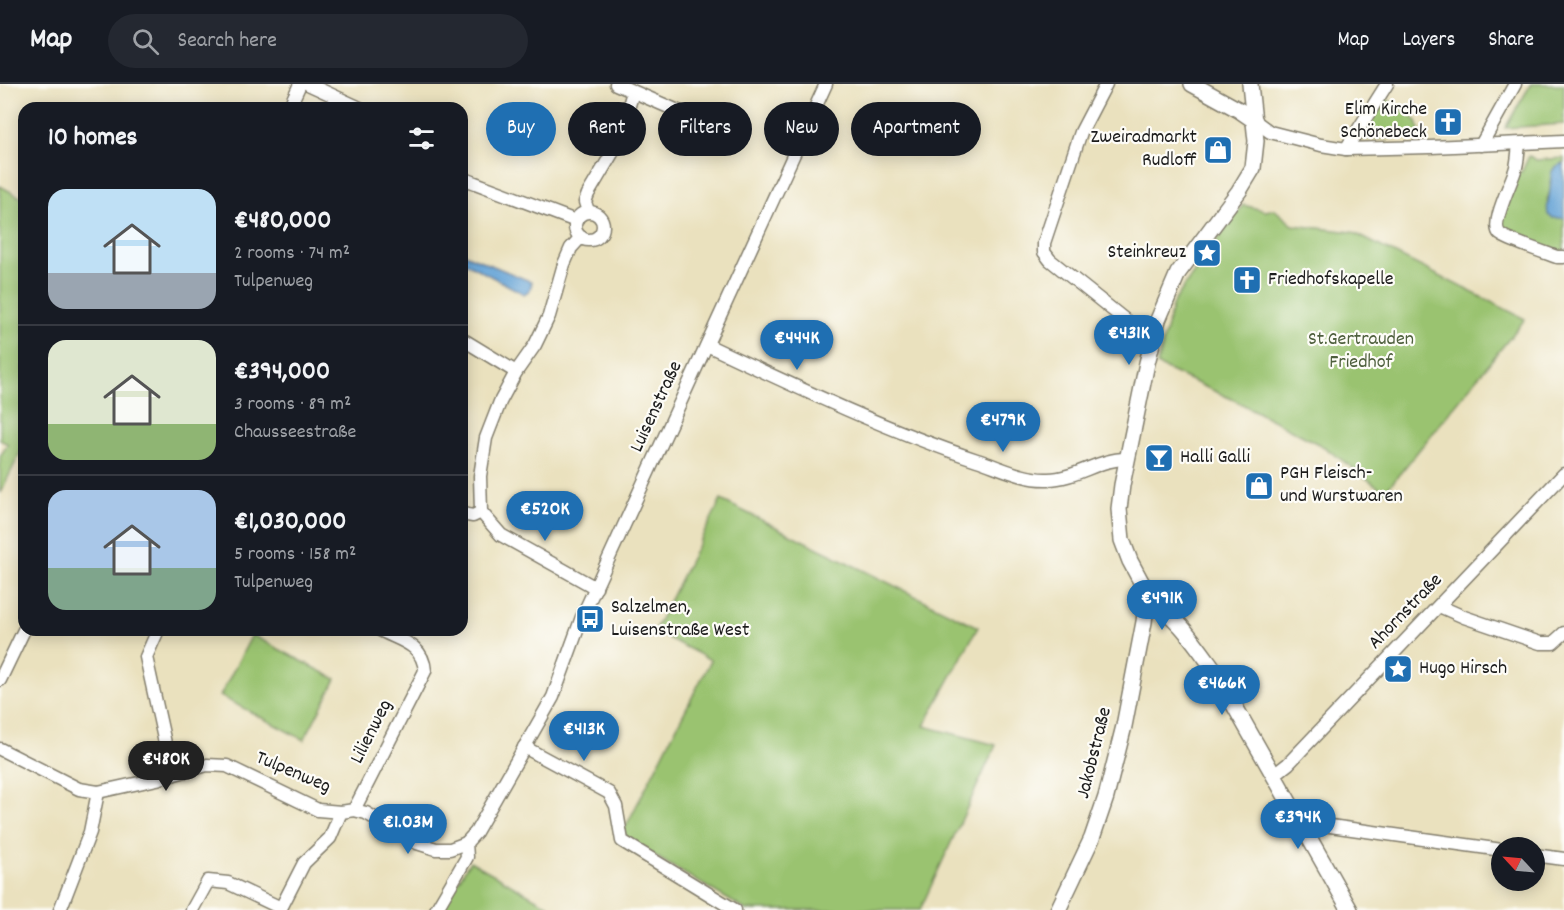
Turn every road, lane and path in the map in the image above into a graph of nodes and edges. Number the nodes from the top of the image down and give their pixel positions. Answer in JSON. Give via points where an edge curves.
{"nodes":[{"id":1,"x":300,"y":84,"type":"edge"},
{"id":2,"x":308,"y":84,"type":"edge"},
{"id":3,"x":616,"y":84,"type":"edge"},
{"id":4,"x":826,"y":84,"type":"edge"},
{"id":5,"x":1106,"y":84,"type":"edge"},
{"id":6,"x":1192,"y":84,"type":"edge"},
{"id":7,"x":1250,"y":84,"type":"edge"},
{"id":8,"x":1387,"y":84,"type":"edge"},
{"id":9,"x":1515,"y":84,"type":"edge"},
{"id":10,"x":633,"y":92,"type":"junction"},
{"id":11,"x":291,"y":102,"type":"edge"},
{"id":12,"x":347,"y":102,"type":"edge"},
{"id":13,"x":658,"y":103,"type":"edge"},
{"id":14,"x":1254,"y":121,"type":"junction"},
{"id":15,"x":1564,"y":141,"type":"edge"},
{"id":16,"x":1519,"y":144,"type":"junction"},
{"id":17,"x":1481,"y":145,"type":"junction"},
{"id":18,"x":1346,"y":149,"type":"junction"},
{"id":19,"x":468,"y":180,"type":"edge"},
{"id":20,"x":588,"y":211,"type":"junction"},
{"id":21,"x":576,"y":221,"type":"junction"},
{"id":22,"x":581,"y":237,"type":"junction"},
{"id":23,"x":1564,"y":257,"type":"edge"},
{"id":24,"x":1153,"y":336,"type":"junction"},
{"id":25,"x":468,"y":343,"type":"edge"},
{"id":26,"x":707,"y":345,"type":"junction"},
{"id":27,"x":516,"y":372,"type":"junction"},
{"id":28,"x":1127,"y":459,"type":"junction"},
{"id":29,"x":1564,"y":474,"type":"edge"},
{"id":30,"x":481,"y":512,"type":"junction"},
{"id":31,"x":468,"y":515,"type":"edge"},
{"id":32,"x":596,"y":588,"type":"junction"},
{"id":33,"x":1146,"y":598,"type":"junction"},
{"id":34,"x":1439,"y":606,"type":"junction"},
{"id":35,"x":1564,"y":633,"type":"edge"},
{"id":36,"x":21,"y":636,"type":"edge"},
{"id":37,"x":155,"y":636,"type":"edge"},
{"id":38,"x":392,"y":636,"type":"edge"},
{"id":39,"x":0,"y":680,"type":"edge"},
{"id":40,"x":524,"y":747,"type":"junction"},
{"id":41,"x":0,"y":748,"type":"edge"},
{"id":42,"x":172,"y":775,"type":"junction"},
{"id":43,"x":1274,"y":775,"type":"junction"},
{"id":44,"x":98,"y":792,"type":"junction"},
{"id":45,"x":354,"y":810,"type":"junction"},
{"id":46,"x":341,"y":812,"type":"junction"},
{"id":47,"x":1304,"y":827,"type":"junction"},
{"id":48,"x":466,"y":843,"type":"junction"},
{"id":49,"x":1491,"y":848,"type":"edge"},
{"id":50,"x":1545,"y":856,"type":"edge"},
{"id":51,"x":1564,"y":859,"type":"edge"},
{"id":52,"x":281,"y":909,"type":"edge"},
{"id":53,"x":60,"y":910,"type":"edge"},
{"id":54,"x":192,"y":910,"type":"edge"},
{"id":55,"x":436,"y":910,"type":"edge"},
{"id":56,"x":735,"y":910,"type":"edge"},
{"id":57,"x":1058,"y":910,"type":"edge"},
{"id":58,"x":1350,"y":910,"type":"edge"}],
"edges":[{"from":1,"to":11,"type":"street"},
{"from":2,"to":12,"type":"street"},
{"from":3,"to":10,"type":"street"},
{"from":4,"to":26,"type":"street","name":"Luisenstraße"},
{"from":5,"to":24,"type":"street","via":[[1081,132],[1044,252],[1139,331]]},
{"from":6,"to":14,"type":"street"},
{"from":7,"to":14,"type":"street"},
{"from":8,"to":18,"type":"street"},
{"from":9,"to":17,"type":"street"},
{"from":10,"to":13,"type":"street"},
{"from":10,"to":20,"type":"street","via":[[617,144],[585,201]]},
{"from":14,"to":18,"type":"street","via":[[1270,132]]},
{"from":14,"to":24,"type":"street","via":[[1256,156],[1250,174],[1178,273]]},
{"from":15,"to":16,"type":"street"},
{"from":16,"to":17,"type":"street"},
{"from":16,"to":23,"type":"street","via":[[1516,169],[1497,228],[1500,234],[1515,241]]},
{"from":17,"to":18,"type":"street"},
{"from":19,"to":21,"type":"street"},
{"from":20,"to":21,"type":"street"},
{"from":20,"to":22,"type":"street","via":[[600,215],[603,231],[594,239]]},
{"from":21,"to":22,"type":"street"},
{"from":22,"to":27,"type":"street","via":[[564,264],[549,316]]},
{"from":24,"to":28,"type":"street"},
{"from":25,"to":27,"type":"street"},
{"from":26,"to":28,"type":"street","via":[[877,422],[1022,475],[1047,479]]},
{"from":26,"to":32,"type":"street","name":"Luisenstraße"},
{"from":27,"to":30,"type":"street","via":[[486,438],[480,476]]},
{"from":28,"to":33,"type":"street","via":[[1119,525],[1125,551]]},
{"from":29,"to":34,"type":"street","name":"Ahornstraße"},
{"from":30,"to":31,"type":"street"},
{"from":30,"to":32,"type":"street","via":[[501,536]]},
{"from":32,"to":40,"type":"street","name":"Luisenstraße","via":[[553,697]]},
{"from":33,"to":43,"type":"street","via":[[1159,605],[1203,654]]},
{"from":33,"to":57,"type":"street","name":"Jakobstraße","via":[[1125,726],[1106,797]]},
{"from":34,"to":35,"type":"street","via":[[1540,643],[1553,642]]},
{"from":34,"to":43,"type":"street","name":"Ahornstraße"},
{"from":36,"to":39,"type":"street"},
{"from":37,"to":42,"type":"street","via":[[146,657]]},
{"from":38,"to":45,"type":"street","name":"Lilienweg","via":[[417,649],[424,658],[425,671]]},
{"from":40,"to":48,"type":"street","name":"Luisenstraße","via":[[477,832]]},
{"from":40,"to":56,"type":"street","via":[[609,793],[616,806],[622,841]]},
{"from":41,"to":44,"type":"street","name":"Tulpenweg","via":[[79,789]]},
{"from":42,"to":44,"type":"street","name":"Tulpenweg"},
{"from":42,"to":46,"type":"street","name":"Tulpenweg","via":[[207,765],[227,766],[318,810]]},
{"from":43,"to":47,"type":"street"},
{"from":44,"to":53,"type":"street","via":[[90,832]]},
{"from":45,"to":46,"type":"street","name":"Tulpenweg"},
{"from":45,"to":48,"type":"street","via":[[436,849]]},
{"from":46,"to":52,"type":"street","via":[[330,838],[304,863]]},
{"from":47,"to":49,"type":"street","via":[[1316,824]]},
{"from":47,"to":58,"type":"street"},
{"from":48,"to":55,"type":"street","name":"Luisenstraße","via":[[466,858]]},
{"from":50,"to":51,"type":"street"},
{"from":52,"to":54,"type":"street","via":[[228,883],[208,881]]}]}
